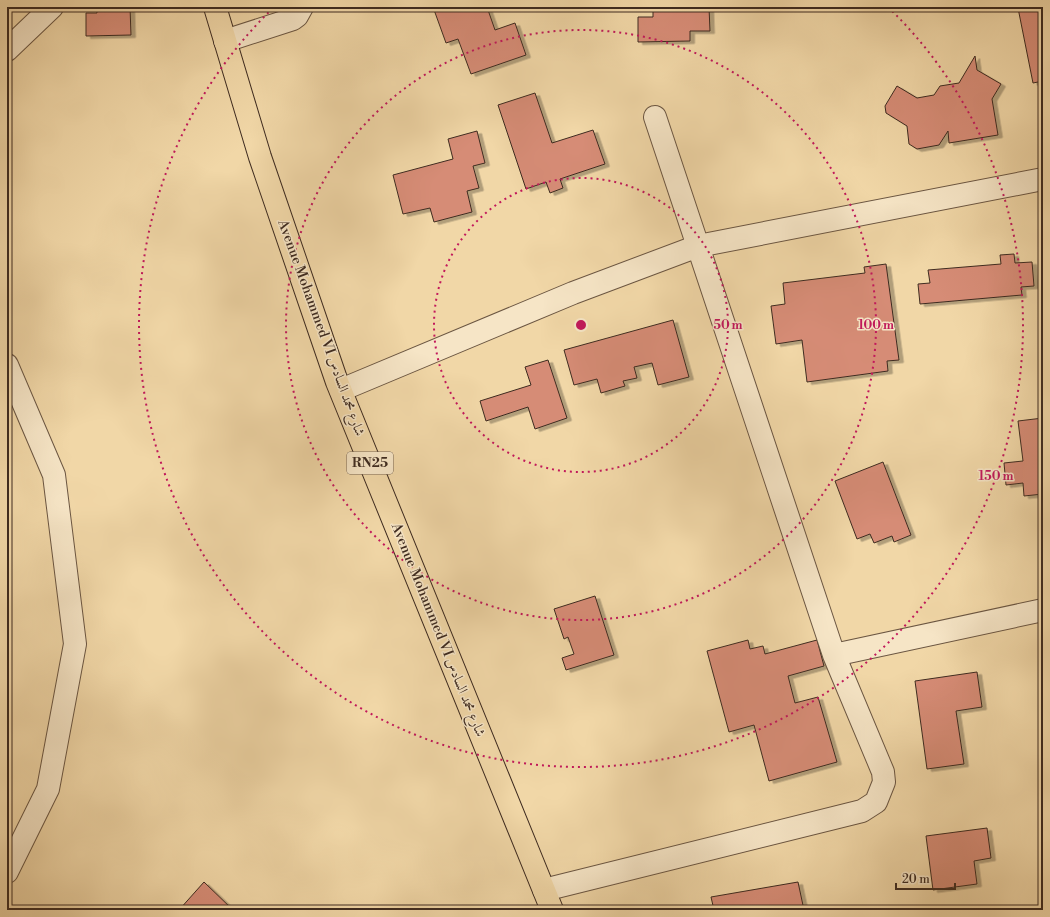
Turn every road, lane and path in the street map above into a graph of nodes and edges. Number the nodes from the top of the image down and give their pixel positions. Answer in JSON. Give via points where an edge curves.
{"nodes":[{"id":1,"x":52,"y":7,"type":"edge"},
{"id":2,"x":215,"y":7,"type":"edge"},
{"id":3,"x":302,"y":7,"type":"edge"},
{"id":4,"x":225,"y":41,"type":"junction"},
{"id":5,"x":7,"y":50,"type":"edge"},
{"id":6,"x":655,"y":117,"type":"dead end"},
{"id":7,"x":1043,"y":179,"type":"edge"},
{"id":8,"x":698,"y":246,"type":"junction"},
{"id":9,"x":7,"y":365,"type":"edge"},
{"id":10,"x":340,"y":390,"type":"junction"},
{"id":11,"x":1043,"y":610,"type":"edge"},
{"id":12,"x":834,"y":655,"type":"junction"},
{"id":13,"x":7,"y":872,"type":"edge"},
{"id":14,"x":544,"y":890,"type":"junction"},
{"id":15,"x":552,"y":910,"type":"edge"}],
"edges":[{"from":1,"to":5,"type":"street"},
{"from":2,"to":4,"type":"main road","name":"Avenue Mohammed VI شارع محمد السادس","number":"RN25"},
{"from":3,"to":4,"type":"street","via":[[293,19]]},
{"from":4,"to":10,"type":"main road","name":"Avenue Mohammed VI شارع محمد السادس","number":"RN25","via":[[260,157]]},
{"from":6,"to":8,"type":"street"},
{"from":7,"to":8,"type":"street"},
{"from":8,"to":10,"type":"street","via":[[573,293]]},
{"from":8,"to":12,"type":"street"},
{"from":9,"to":13,"type":"street","via":[[54,475],[74,644],[48,789]]},
{"from":10,"to":14,"type":"main road","name":"Avenue Mohammed VI شارع محمد السادس","number":"RN25"},
{"from":11,"to":12,"type":"street"},
{"from":12,"to":14,"type":"street","via":[[883,772],[884,782],[876,802],[862,811]]},
{"from":14,"to":15,"type":"main road","name":"Avenue Mohammed VI شارع محمد السادس","number":"RN25"}]}
